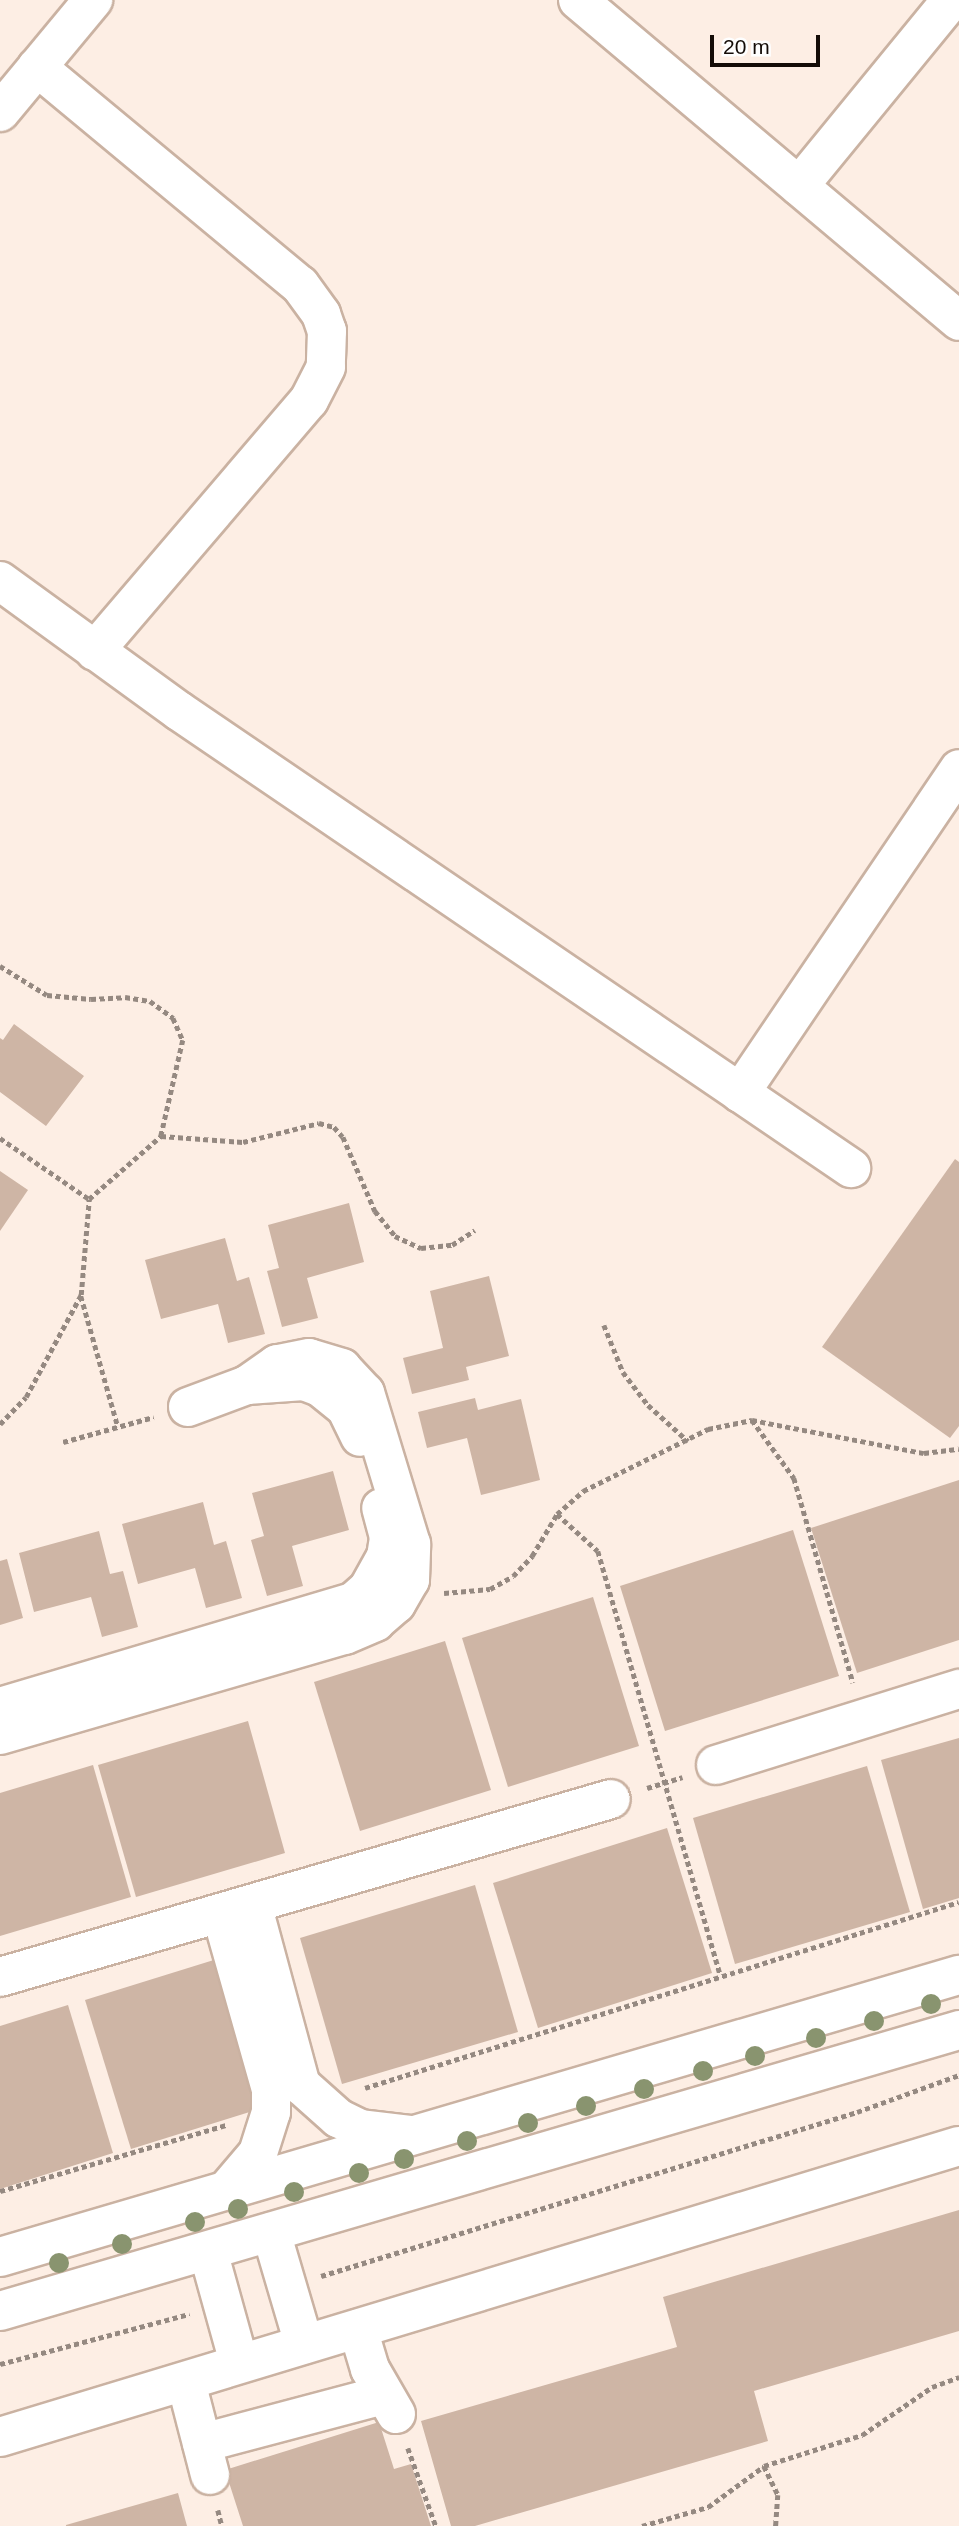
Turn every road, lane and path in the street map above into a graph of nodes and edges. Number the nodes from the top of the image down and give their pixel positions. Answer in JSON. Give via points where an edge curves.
{"nodes":[{"id":1,"x":93,"y":0,"type":"edge"},
{"id":2,"x":578,"y":0,"type":"edge"},
{"id":3,"x":951,"y":0,"type":"edge"},
{"id":4,"x":37,"y":67,"type":"junction"},
{"id":5,"x":0,"y":111,"type":"edge"},
{"id":6,"x":799,"y":186,"type":"junction"},
{"id":7,"x":959,"y":321,"type":"edge"},
{"id":8,"x":0,"y":581,"type":"edge"},
{"id":9,"x":95,"y":651,"type":"junction"},
{"id":10,"x":959,"y":769,"type":"edge"},
{"id":11,"x":0,"y":966,"type":"edge"},
{"id":12,"x":740,"y":1093,"type":"junction"},
{"id":13,"x":161,"y":1136,"type":"junction"},
{"id":14,"x":0,"y":1138,"type":"edge"},
{"id":15,"x":851,"y":1168,"type":"dead end"},
{"id":16,"x":89,"y":1199,"type":"junction"},
{"id":17,"x":475,"y":1230,"type":"dead end"},
{"id":18,"x":81,"y":1295,"type":"junction"},
{"id":19,"x":604,"y":1325,"type":"dead end"},
{"id":20,"x":247,"y":1385,"type":"junction"},
{"id":21,"x":188,"y":1407,"type":"joint"},
{"id":22,"x":751,"y":1420,"type":"junction"},
{"id":23,"x":0,"y":1424,"type":"edge"},
{"id":24,"x":118,"y":1427,"type":"junction"},
{"id":25,"x":688,"y":1441,"type":"junction"},
{"id":26,"x":63,"y":1442,"type":"dead end"},
{"id":27,"x":959,"y":1450,"type":"edge"},
{"id":28,"x":557,"y":1514,"type":"junction"},
{"id":29,"x":410,"y":1580,"type":"junction"},
{"id":30,"x":959,"y":1689,"type":"edge"},
{"id":31,"x":0,"y":1707,"type":"edge"},
{"id":32,"x":863,"y":1718,"type":"junction"},
{"id":33,"x":0,"y":1735,"type":"edge"},
{"id":34,"x":716,"y":1765,"type":"joint"},
{"id":35,"x":667,"y":1782,"type":"junction"},
{"id":36,"x":611,"y":1799,"type":"joint"},
{"id":37,"x":959,"y":1902,"type":"edge"},
{"id":38,"x":237,"y":1908,"type":"junction"},
{"id":39,"x":720,"y":1975,"type":"junction"},
{"id":40,"x":959,"y":1975,"type":"edge"},
{"id":41,"x":0,"y":1978,"type":"edge"},
{"id":42,"x":959,"y":2030,"type":"edge"},
{"id":43,"x":959,"y":2075,"type":"edge"},
{"id":44,"x":318,"y":2103,"type":"junction"},
{"id":45,"x":271,"y":2112,"type":"junction"},
{"id":46,"x":410,"y":2135,"type":"junction"},
{"id":47,"x":959,"y":2146,"type":"edge"},
{"id":48,"x":230,"y":2186,"type":"junction"},
{"id":49,"x":0,"y":2191,"type":"edge"},
{"id":50,"x":271,"y":2232,"type":"junction"},
{"id":51,"x":208,"y":2251,"type":"junction"},
{"id":52,"x":0,"y":2257,"type":"edge"},
{"id":53,"x":287,"y":2286,"type":"junction"},
{"id":54,"x":223,"y":2305,"type":"junction"},
{"id":55,"x":0,"y":2311,"type":"edge"},
{"id":56,"x":358,"y":2329,"type":"junction"},
{"id":57,"x":304,"y":2344,"type":"junction"},
{"id":58,"x":239,"y":2363,"type":"junction"},
{"id":59,"x":0,"y":2364,"type":"edge"},
{"id":60,"x":959,"y":2376,"type":"edge"},
{"id":61,"x":186,"y":2382,"type":"junction"},
{"id":62,"x":390,"y":2404,"type":"junction"},
{"id":63,"x":0,"y":2437,"type":"edge"},
{"id":64,"x":764,"y":2466,"type":"junction"},
{"id":65,"x":436,"y":2526,"type":"edge"},
{"id":66,"x":642,"y":2526,"type":"edge"},
{"id":67,"x":776,"y":2526,"type":"edge"}],
"edges":[{"from":1,"to":4,"type":"street"},
{"from":2,"to":6,"type":"street"},
{"from":3,"to":6,"type":"street"},
{"from":4,"to":5,"type":"street"},
{"from":4,"to":9,"type":"street","via":[[300,285],[327,331],[326,367],[309,400]]},
{"from":6,"to":7,"type":"street"},
{"from":8,"to":9,"type":"street"},
{"from":9,"to":12,"type":"street"},
{"from":10,"to":12,"type":"street"},
{"from":11,"to":13,"type":"path","via":[[47,995],[125,997],[149,1002],[173,1018],[183,1040]]},
{"from":12,"to":15,"type":"street"},
{"from":13,"to":16,"type":"path"},
{"from":13,"to":17,"type":"path","via":[[243,1142],[319,1123],[334,1127],[343,1137],[375,1211],[394,1236],[421,1248],[452,1245]]},
{"from":14,"to":16,"type":"path"},
{"from":16,"to":18,"type":"path"},
{"from":18,"to":23,"type":"path","via":[[26,1397]]},
{"from":18,"to":24,"type":"path"},
{"from":19,"to":25,"type":"path","via":[[623,1372],[648,1405]]},
{"from":20,"to":21,"type":"street"},
{"from":20,"to":29,"type":"street","via":[[276,1364],[309,1358],[326,1361],[354,1379],[370,1407],[408,1532]]},
{"from":20,"to":31,"type":"street","via":[[304,1381],[334,1396],[356,1421],[389,1537],[386,1557],[368,1589],[335,1609]]},
{"from":21,"to":24,"type":"path"},
{"from":22,"to":25,"type":"path","via":[[708,1429]]},
{"from":22,"to":27,"type":"path","via":[[924,1453]]},
{"from":22,"to":32,"type":"path","via":[[794,1478]]},
{"from":24,"to":26,"type":"path"},
{"from":25,"to":28,"type":"path","via":[[583,1491]]},
{"from":28,"to":29,"type":"path","via":[[532,1556],[513,1576],[490,1589],[449,1595]]},
{"from":28,"to":35,"type":"path","via":[[598,1551]]},
{"from":29,"to":33,"type":"street","via":[[387,1614],[345,1634]]},
{"from":30,"to":32,"type":"street"},
{"from":32,"to":34,"type":"street"},
{"from":34,"to":35,"type":"path"},
{"from":35,"to":36,"type":"path"},
{"from":35,"to":39,"type":"path"},
{"from":36,"to":38,"type":"street"},
{"from":37,"to":39,"type":"path"},
{"from":38,"to":41,"type":"street"},
{"from":38,"to":44,"type":"street","via":[[301,2085]]},
{"from":38,"to":45,"type":"street","via":[[271,2090]]},
{"from":39,"to":44,"type":"path"},
{"from":40,"to":46,"type":"street"},
{"from":42,"to":50,"type":"street"},
{"from":43,"to":53,"type":"path","via":[[831,2120]]},
{"from":44,"to":46,"type":"street","via":[[361,2129]]},
{"from":45,"to":48,"type":"street","via":[[258,2153]]},
{"from":45,"to":49,"type":"path"},
{"from":46,"to":48,"type":"street"},
{"from":47,"to":56,"type":"street"},
{"from":48,"to":52,"type":"street"},
{"from":50,"to":51,"type":"street"},
{"from":50,"to":53,"type":"street"},
{"from":51,"to":54,"type":"street"},
{"from":51,"to":55,"type":"street"},
{"from":53,"to":57,"type":"street"},
{"from":54,"to":58,"type":"street"},
{"from":54,"to":59,"type":"path"},
{"from":56,"to":57,"type":"street"},
{"from":56,"to":62,"type":"street"},
{"from":57,"to":58,"type":"street"},
{"from":58,"to":61,"type":"street"},
{"from":60,"to":64,"type":"path","via":[[932,2387],[839,2445]]},
{"from":61,"to":62,"type":"street","via":[[206,2459]]},
{"from":61,"to":63,"type":"street"},
{"from":62,"to":65,"type":"path"},
{"from":64,"to":66,"type":"path","via":[[708,2507]]},
{"from":64,"to":67,"type":"path","via":[[778,2495]]}]}
